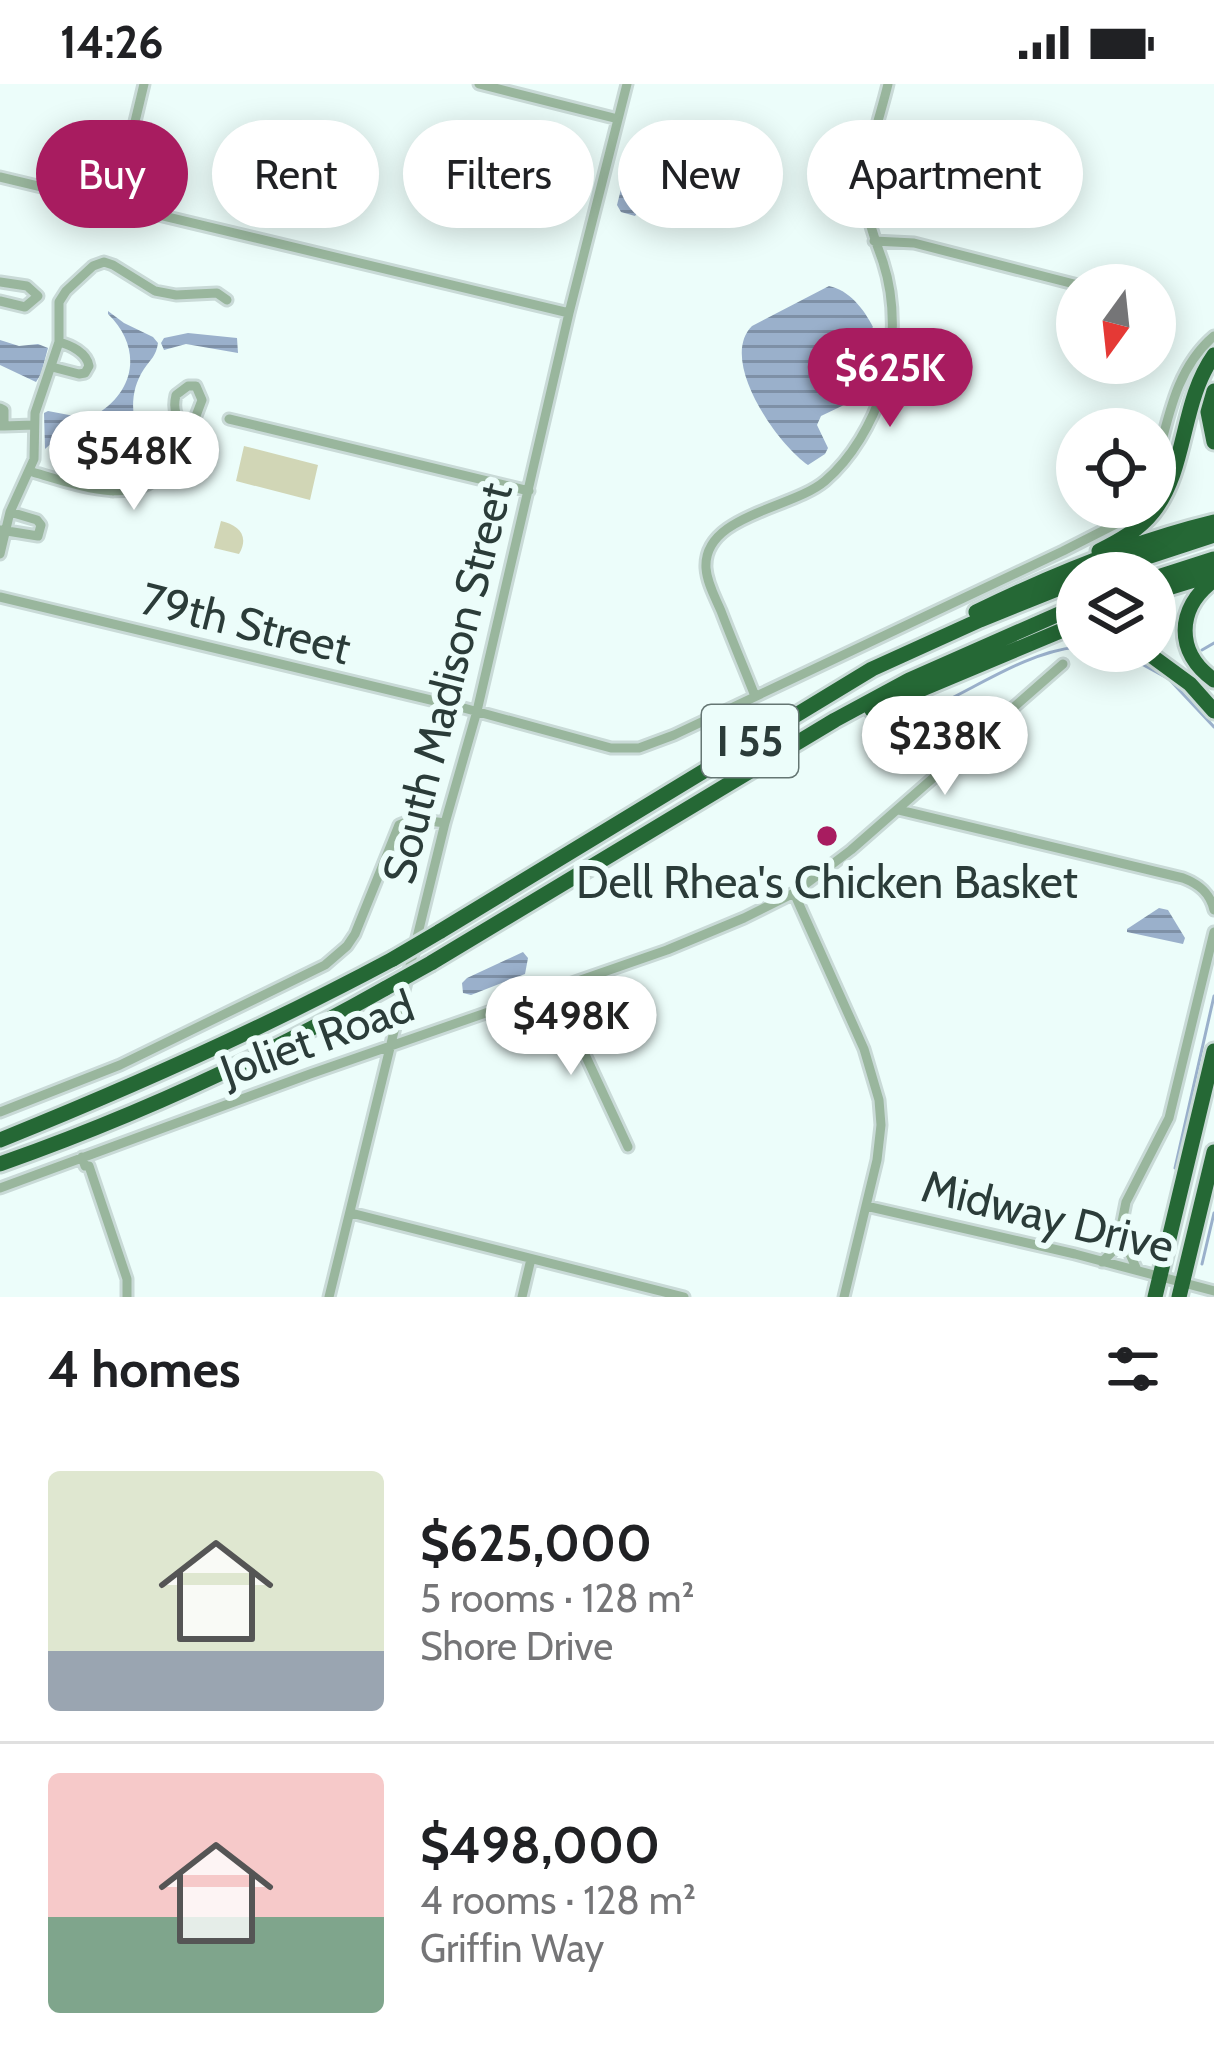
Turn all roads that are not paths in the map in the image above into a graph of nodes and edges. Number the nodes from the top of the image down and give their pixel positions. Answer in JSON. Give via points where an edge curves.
{"nodes":[{"id":1,"x":144,"y":84,"type":"edge"},
{"id":2,"x":479,"y":84,"type":"edge"},
{"id":3,"x":627,"y":84,"type":"edge"},
{"id":4,"x":888,"y":84,"type":"edge"},
{"id":5,"x":618,"y":119,"type":"junction"},
{"id":6,"x":135,"y":120,"type":"edge"},
{"id":7,"x":0,"y":177,"type":"edge"},
{"id":8,"x":36,"y":186,"type":"edge"},
{"id":9,"x":188,"y":222,"type":"edge"},
{"id":10,"x":874,"y":241,"type":"junction"},
{"id":11,"x":1056,"y":279,"type":"edge"},
{"id":12,"x":0,"y":282,"type":"edge"},
{"id":13,"x":38,"y":296,"type":"junction"},
{"id":14,"x":227,"y":299,"type":"dead end"},
{"id":15,"x":0,"y":301,"type":"edge"},
{"id":16,"x":58,"y":302,"type":"junction"},
{"id":17,"x":569,"y":313,"type":"junction"},
{"id":18,"x":1214,"y":336,"type":"edge"},
{"id":19,"x":59,"y":342,"type":"junction"},
{"id":20,"x":1214,"y":355,"type":"edge"},
{"id":21,"x":52,"y":368,"type":"junction"},
{"id":22,"x":1214,"y":391,"type":"edge"},
{"id":23,"x":0,"y":408,"type":"edge"},
{"id":24,"x":1173,"y":408,"type":"edge"},
{"id":25,"x":229,"y":419,"type":"dead end"},
{"id":26,"x":34,"y":425,"type":"junction"},
{"id":27,"x":2,"y":426,"type":"edge"},
{"id":28,"x":191,"y":429,"type":"dead end"},
{"id":29,"x":1214,"y":442,"type":"edge"},
{"id":30,"x":29,"y":471,"type":"junction"},
{"id":31,"x":79,"y":485,"type":"junction"},
{"id":32,"x":529,"y":490,"type":"junction"},
{"id":33,"x":113,"y":491,"type":"junction"},
{"id":34,"x":10,"y":512,"type":"junction"},
{"id":35,"x":1214,"y":522,"type":"edge"},
{"id":36,"x":1109,"y":528,"type":"edge"},
{"id":37,"x":3,"y":531,"type":"edge"},
{"id":38,"x":1214,"y":536,"type":"edge"},
{"id":39,"x":1164,"y":552,"type":"edge"},
{"id":40,"x":0,"y":554,"type":"edge"},
{"id":41,"x":1214,"y":560,"type":"edge"},
{"id":42,"x":1176,"y":572,"type":"edge"},
{"id":43,"x":1214,"y":577,"type":"edge"},
{"id":44,"x":1044,"y":579,"type":"junction"},
{"id":45,"x":1176,"y":587,"type":"edge"},
{"id":46,"x":1056,"y":589,"type":"edge"},
{"id":47,"x":0,"y":597,"type":"edge"},
{"id":48,"x":1056,"y":615,"type":"edge"},
{"id":49,"x":1056,"y":634,"type":"edge"},
{"id":50,"x":872,"y":669,"type":"junction"},
{"id":51,"x":1056,"y":670,"type":"edge"},
{"id":52,"x":1172,"y":672,"type":"edge"},
{"id":53,"x":1214,"y":680,"type":"edge"},
{"id":54,"x":755,"y":696,"type":"junction"},
{"id":55,"x":1214,"y":711,"type":"edge"},
{"id":56,"x":477,"y":712,"type":"junction"},
{"id":57,"x":814,"y":732,"type":"junction"},
{"id":58,"x":899,"y":810,"type":"junction"},
{"id":59,"x":445,"y":823,"type":"junction"},
{"id":60,"x":794,"y":893,"type":"junction"},
{"id":61,"x":1214,"y":910,"type":"edge"},
{"id":62,"x":1214,"y":932,"type":"edge"},
{"id":63,"x":555,"y":990,"type":"junction"},
{"id":64,"x":391,"y":1048,"type":"junction"},
{"id":65,"x":1214,"y":1051,"type":"edge"},
{"id":66,"x":0,"y":1112,"type":"edge"},
{"id":67,"x":0,"y":1140,"type":"edge"},
{"id":68,"x":628,"y":1147,"type":"dead end"},
{"id":69,"x":1214,"y":1152,"type":"edge"},
{"id":70,"x":82,"y":1157,"type":"junction"},
{"id":71,"x":0,"y":1164,"type":"edge"},
{"id":72,"x":0,"y":1188,"type":"edge"},
{"id":73,"x":866,"y":1206,"type":"junction"},
{"id":74,"x":350,"y":1213,"type":"junction"},
{"id":75,"x":1120,"y":1232,"type":"junction"},
{"id":76,"x":531,"y":1258,"type":"junction"},
{"id":77,"x":1102,"y":1262,"type":"junction"},
{"id":78,"x":1137,"y":1271,"type":"junction"},
{"id":79,"x":1160,"y":1276,"type":"junction"},
{"id":80,"x":1181,"y":1290,"type":"edge"},
{"id":81,"x":1214,"y":1291,"type":"edge"},
{"id":82,"x":127,"y":1297,"type":"edge"},
{"id":83,"x":329,"y":1297,"type":"edge"},
{"id":84,"x":522,"y":1297,"type":"edge"},
{"id":85,"x":683,"y":1297,"type":"edge"},
{"id":86,"x":844,"y":1297,"type":"edge"},
{"id":87,"x":1155,"y":1297,"type":"edge"}],
"edges":[{"from":1,"to":6,"type":"street"},
{"from":2,"to":5,"type":"street"},
{"from":3,"to":5,"type":"street","name":"South Madison Street"},
{"from":4,"to":10,"type":"street","via":[[865,182]]},
{"from":5,"to":17,"type":"street","name":"South Madison Street"},
{"from":7,"to":8,"type":"street"},
{"from":9,"to":17,"type":"street"},
{"from":10,"to":11,"type":"street","via":[[914,243]]},
{"from":10,"to":54,"type":"street","via":[[888,284],[892,340],[866,429],[821,484],[730,525],[708,553],[708,578]]},
{"from":12,"to":13,"type":"street"},
{"from":13,"to":15,"type":"street","via":[[25,307]]},
{"from":13,"to":16,"type":"street"},
{"from":14,"to":16,"type":"street","via":[[155,291],[104,262]]},
{"from":16,"to":19,"type":"street"},
{"from":17,"to":32,"type":"street","name":"South Madison Street"},
{"from":18,"to":24,"type":"street","via":[[1182,376]]},
{"from":19,"to":21,"type":"street"},
{"from":19,"to":21,"type":"street","via":[[88,366],[79,374]]},
{"from":20,"to":44,"type":"highway","via":[[1152,513],[1123,538]]},
{"from":21,"to":26,"type":"street"},
{"from":22,"to":29,"type":"highway"},
{"from":23,"to":27,"type":"street"},
{"from":25,"to":32,"type":"street"},
{"from":26,"to":27,"type":"street"},
{"from":26,"to":30,"type":"street"},
{"from":28,"to":33,"type":"street","via":[[155,481]]},
{"from":30,"to":31,"type":"street"},
{"from":30,"to":34,"type":"street"},
{"from":31,"to":33,"type":"street"},
{"from":31,"to":33,"type":"street","via":[[89,469],[104,468]]},
{"from":32,"to":56,"type":"street","name":"South Madison Street"},
{"from":34,"to":37,"type":"street"},
{"from":34,"to":37,"type":"street","via":[[37,520],[42,530],[31,537]]},
{"from":35,"to":44,"type":"highway"},
{"from":36,"to":54,"type":"street","name":"79th Street"},
{"from":37,"to":40,"type":"street"},
{"from":38,"to":39,"type":"highway"},
{"from":41,"to":42,"type":"highway"},
{"from":43,"to":45,"type":"highway"},
{"from":43,"to":53,"type":"highway","via":[[1191,604],[1185,631],[1198,668]]},
{"from":44,"to":50,"type":"highway"},
{"from":46,"to":50,"type":"highway","number":"I 55"},
{"from":47,"to":56,"type":"street","name":"79th Street"},
{"from":48,"to":57,"type":"highway","number":"I 55"},
{"from":49,"to":57,"type":"highway"},
{"from":50,"to":67,"type":"highway","number":"I 55","bridge":true,"via":[[393,959]]},
{"from":51,"to":58,"type":"street","name":"Joliet Road"},
{"from":52,"to":55,"type":"highway"},
{"from":54,"to":56,"type":"street","name":"79th Street","via":[[624,750]]},
{"from":56,"to":59,"type":"street","name":"South Madison Street"},
{"from":57,"to":71,"type":"highway","number":"I 55","bridge":true,"via":[[298,1035]]},
{"from":58,"to":60,"type":"street","name":"Joliet Road"},
{"from":58,"to":61,"type":"street","via":[[1184,878],[1203,889]]},
{"from":59,"to":64,"type":"street","name":"South Madison Street"},
{"from":59,"to":66,"type":"street","via":[[399,825],[356,934],[325,965],[120,1065]]},
{"from":60,"to":63,"type":"street","name":"Joliet Road"},
{"from":60,"to":73,"type":"street","via":[[877,1087],[880,1138]]},
{"from":62,"to":75,"type":"street","via":[[1168,1118],[1126,1202]]},
{"from":63,"to":64,"type":"street","name":"Joliet Road"},
{"from":63,"to":68,"type":"street"},
{"from":64,"to":70,"type":"street","name":"Joliet Road"},
{"from":64,"to":74,"type":"street","name":"South Madison Street"},
{"from":65,"to":79,"type":"highway"},
{"from":69,"to":80,"type":"highway"},
{"from":70,"to":72,"type":"street","name":"Joliet Road"},
{"from":70,"to":82,"type":"street"},
{"from":73,"to":77,"type":"street","name":"Midway Drive"},
{"from":73,"to":86,"type":"street"},
{"from":74,"to":76,"type":"street"},
{"from":74,"to":83,"type":"street","name":"South Madison Street"},
{"from":75,"to":77,"type":"street"},
{"from":75,"to":78,"type":"street"},
{"from":76,"to":84,"type":"street"},
{"from":76,"to":85,"type":"street"},
{"from":77,"to":78,"type":"street","name":"Midway Drive"},
{"from":78,"to":79,"type":"street","name":"Midway Drive"},
{"from":79,"to":80,"type":"street","name":"Midway Drive"},
{"from":79,"to":87,"type":"highway"},
{"from":80,"to":81,"type":"street","name":"Midway Drive"}]}
